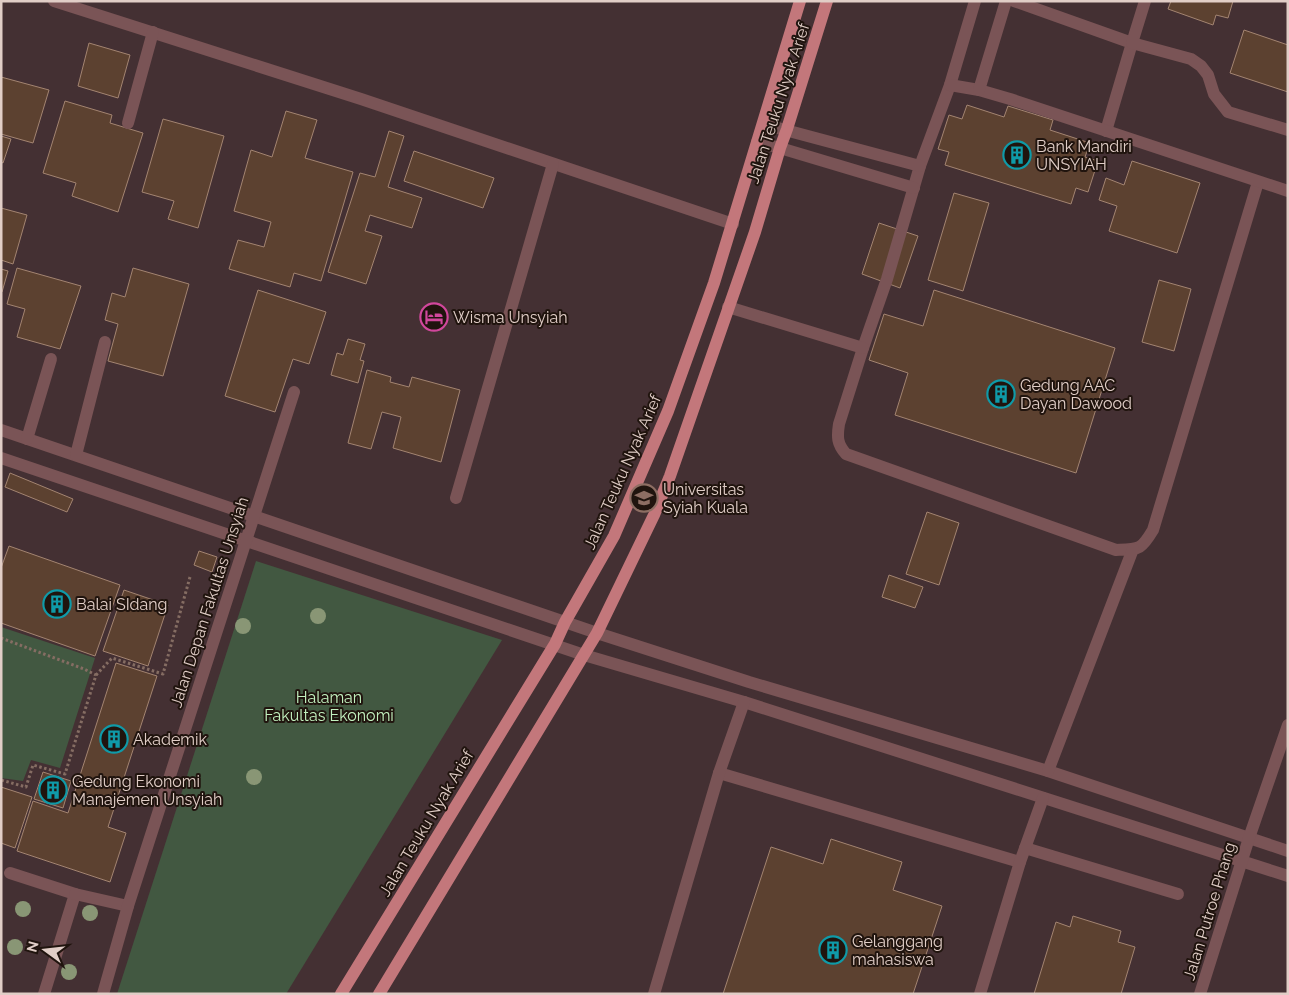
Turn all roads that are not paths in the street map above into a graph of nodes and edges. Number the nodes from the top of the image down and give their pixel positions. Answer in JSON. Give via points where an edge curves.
{"nodes":[{"id":1,"x":54,"y":1,"type":"edge"},
{"id":2,"x":800,"y":1,"type":"edge"},
{"id":3,"x":827,"y":1,"type":"edge"},
{"id":4,"x":975,"y":1,"type":"edge"},
{"id":5,"x":1006,"y":1,"type":"edge"},
{"id":6,"x":1014,"y":1,"type":"edge"},
{"id":7,"x":1145,"y":1,"type":"edge"},
{"id":8,"x":153,"y":32,"type":"junction"},
{"id":9,"x":1132,"y":43,"type":"junction"},
{"id":10,"x":950,"y":85,"type":"junction"},
{"id":11,"x":979,"y":90,"type":"junction"},
{"id":12,"x":128,"y":123,"type":"dead end"},
{"id":13,"x":763,"y":124,"type":"junction"},
{"id":14,"x":787,"y":129,"type":"junction"},
{"id":15,"x":1288,"y":130,"type":"edge"},
{"id":16,"x":1106,"y":131,"type":"junction"},
{"id":17,"x":757,"y":142,"type":"junction"},
{"id":18,"x":780,"y":148,"type":"junction"},
{"id":19,"x":553,"y":164,"type":"junction"},
{"id":20,"x":920,"y":166,"type":"junction"},
{"id":21,"x":1258,"y":182,"type":"junction"},
{"id":22,"x":914,"y":188,"type":"junction"},
{"id":23,"x":1288,"y":191,"type":"edge"},
{"id":24,"x":733,"y":224,"type":"junction"},
{"id":25,"x":728,"y":307,"type":"junction"},
{"id":26,"x":105,"y":342,"type":"dead end"},
{"id":27,"x":863,"y":348,"type":"junction"},
{"id":28,"x":51,"y":359,"type":"dead end"},
{"id":29,"x":294,"y":392,"type":"dead end"},
{"id":30,"x":1,"y":430,"type":"edge"},
{"id":31,"x":27,"y":439,"type":"junction"},
{"id":32,"x":76,"y":455,"type":"junction"},
{"id":33,"x":1,"y":458,"type":"edge"},
{"id":34,"x":456,"y":498,"type":"dead end"},
{"id":35,"x":254,"y":516,"type":"junction"},
{"id":36,"x":246,"y":540,"type":"junction"},
{"id":37,"x":1133,"y":550,"type":"junction"},
{"id":38,"x":565,"y":622,"type":"junction"},
{"id":39,"x":596,"y":633,"type":"junction"},
{"id":40,"x":555,"y":644,"type":"junction"},
{"id":41,"x":584,"y":654,"type":"junction"},
{"id":42,"x":744,"y":702,"type":"junction"},
{"id":43,"x":1288,"y":725,"type":"edge"},
{"id":44,"x":1048,"y":771,"type":"junction"},
{"id":45,"x":720,"y":773,"type":"junction"},
{"id":46,"x":1043,"y":798,"type":"junction"},
{"id":47,"x":1249,"y":838,"type":"junction"},
{"id":48,"x":1025,"y":848,"type":"junction"},
{"id":49,"x":1288,"y":851,"type":"edge"},
{"id":50,"x":1242,"y":861,"type":"junction"},
{"id":51,"x":1020,"y":862,"type":"junction"},
{"id":52,"x":10,"y":873,"type":"dead end"},
{"id":53,"x":1288,"y":876,"type":"edge"},
{"id":54,"x":75,"y":894,"type":"junction"},
{"id":55,"x":1178,"y":894,"type":"dead end"},
{"id":56,"x":128,"y":906,"type":"junction"},
{"id":57,"x":44,"y":994,"type":"edge"},
{"id":58,"x":103,"y":994,"type":"edge"},
{"id":59,"x":341,"y":994,"type":"edge"},
{"id":60,"x":379,"y":994,"type":"edge"},
{"id":61,"x":654,"y":994,"type":"edge"},
{"id":62,"x":980,"y":994,"type":"edge"},
{"id":63,"x":1200,"y":994,"type":"edge"}],
"edges":[{"from":1,"to":8,"type":"street"},
{"from":2,"to":13,"type":"main road","name":"Jalan Teuku Nyak Arief"},
{"from":3,"to":14,"type":"main road","name":"Jalan Teuku Nyak Arief"},
{"from":4,"to":10,"type":"street"},
{"from":5,"to":11,"type":"street"},
{"from":6,"to":9,"type":"street"},
{"from":7,"to":9,"type":"street"},
{"from":8,"to":12,"type":"street"},
{"from":8,"to":19,"type":"street"},
{"from":9,"to":15,"type":"street","via":[[1191,59],[1202,66],[1214,94],[1228,112]]},
{"from":9,"to":16,"type":"street"},
{"from":10,"to":11,"type":"street"},
{"from":10,"to":20,"type":"street"},
{"from":11,"to":16,"type":"street"},
{"from":13,"to":14,"type":"street"},
{"from":13,"to":17,"type":"main road","name":"Jalan Teuku Nyak Arief"},
{"from":14,"to":18,"type":"main road","name":"Jalan Teuku Nyak Arief"},
{"from":14,"to":20,"type":"street"},
{"from":16,"to":21,"type":"street"},
{"from":17,"to":18,"type":"street"},
{"from":17,"to":24,"type":"main road","name":"Jalan Teuku Nyak Arief"},
{"from":18,"to":22,"type":"street"},
{"from":18,"to":25,"type":"main road","name":"Jalan Teuku Nyak Arief"},
{"from":19,"to":24,"type":"street"},
{"from":19,"to":34,"type":"street"},
{"from":20,"to":22,"type":"street"},
{"from":21,"to":23,"type":"street"},
{"from":21,"to":37,"type":"street","via":[[1154,530],[1145,544]]},
{"from":22,"to":27,"type":"street"},
{"from":24,"to":38,"type":"main road","name":"Jalan Teuku Nyak Arief","via":[[671,402],[642,474],[614,536]]},
{"from":25,"to":27,"type":"street"},
{"from":25,"to":39,"type":"main road","name":"Jalan Teuku Nyak Arief","via":[[667,484]]},
{"from":26,"to":32,"type":"street"},
{"from":27,"to":37,"type":"street","via":[[837,435],[839,447],[846,454],[1116,550]]},
{"from":28,"to":31,"type":"street"},
{"from":29,"to":35,"type":"street","name":"Jalan Depan Fakultas Unsyiah"},
{"from":30,"to":31,"type":"street"},
{"from":31,"to":32,"type":"street"},
{"from":32,"to":35,"type":"street"},
{"from":33,"to":36,"type":"street"},
{"from":35,"to":36,"type":"street","name":"Jalan Depan Fakultas Unsyiah"},
{"from":35,"to":38,"type":"street"},
{"from":36,"to":40,"type":"street"},
{"from":36,"to":56,"type":"street","name":"Jalan Depan Fakultas Unsyiah"},
{"from":37,"to":44,"type":"street"},
{"from":38,"to":39,"type":"street"},
{"from":38,"to":40,"type":"main road","name":"Jalan Teuku Nyak Arief"},
{"from":39,"to":41,"type":"main road","name":"Jalan Teuku Nyak Arief"},
{"from":39,"to":44,"type":"street"},
{"from":40,"to":41,"type":"street"},
{"from":40,"to":59,"type":"main road","name":"Jalan Teuku Nyak Arief"},
{"from":41,"to":42,"type":"street"},
{"from":41,"to":60,"type":"main road","name":"Jalan Teuku Nyak Arief"},
{"from":42,"to":45,"type":"street"},
{"from":42,"to":46,"type":"street"},
{"from":43,"to":47,"type":"street","name":"Jalan Putroe Phang"},
{"from":44,"to":47,"type":"street"},
{"from":45,"to":51,"type":"street"},
{"from":45,"to":61,"type":"street"},
{"from":46,"to":48,"type":"street"},
{"from":46,"to":50,"type":"street"},
{"from":47,"to":49,"type":"street"},
{"from":47,"to":50,"type":"street","name":"Jalan Putroe Phang"},
{"from":48,"to":51,"type":"street"},
{"from":48,"to":55,"type":"street"},
{"from":50,"to":53,"type":"street"},
{"from":50,"to":63,"type":"street","name":"Jalan Putroe Phang"},
{"from":51,"to":62,"type":"street"},
{"from":52,"to":54,"type":"street"},
{"from":54,"to":56,"type":"street"},
{"from":54,"to":57,"type":"street"},
{"from":56,"to":58,"type":"street","name":"Jalan Depan Fakultas Unsyiah"}]}
